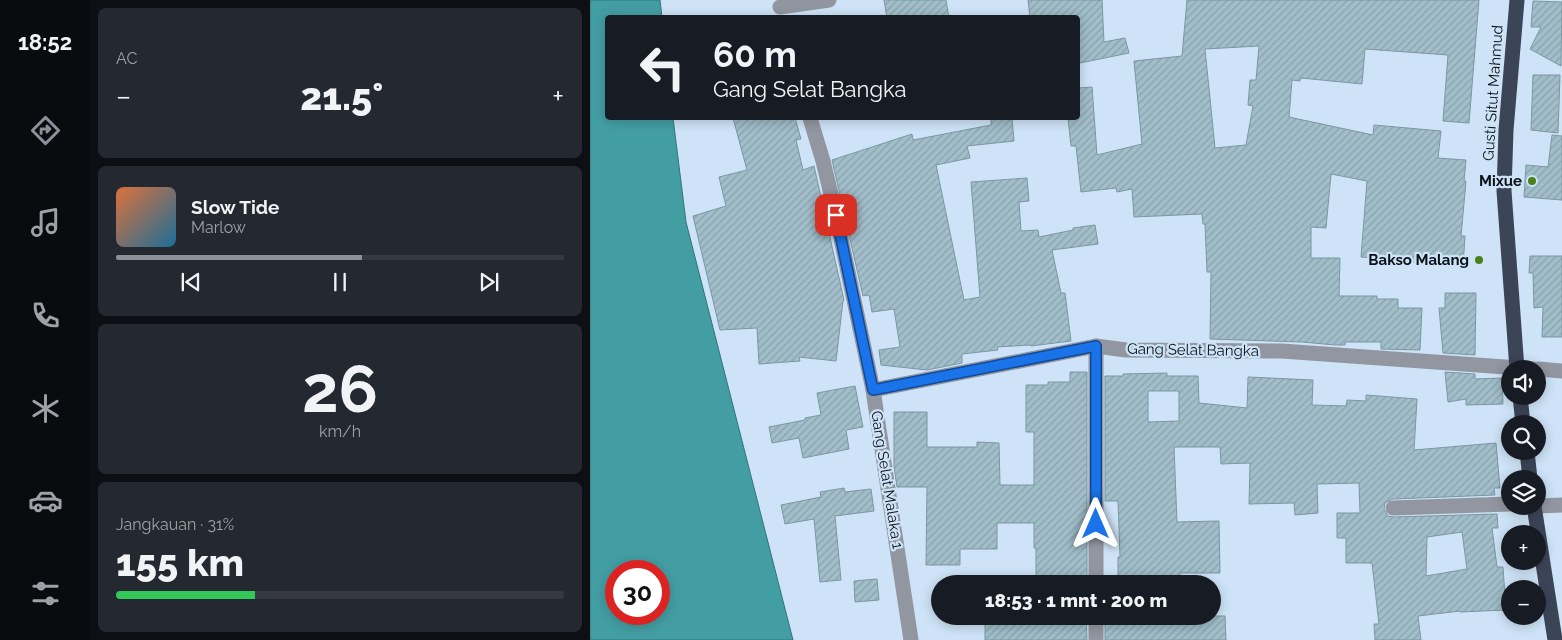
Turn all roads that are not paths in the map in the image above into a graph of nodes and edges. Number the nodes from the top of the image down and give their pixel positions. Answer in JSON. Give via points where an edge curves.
{"nodes":[{"id":1,"x":829,"y":0,"type":"edge"},
{"id":2,"x":1517,"y":0,"type":"edge"},
{"id":3,"x":780,"y":8,"type":"edge"},
{"id":4,"x":811,"y":120,"type":"edge"},
{"id":5,"x":1096,"y":346,"type":"junction"},
{"id":6,"x":1516,"y":360,"type":"edge"},
{"id":7,"x":1501,"y":367,"type":"edge"},
{"id":8,"x":1546,"y":370,"type":"edge"},
{"id":9,"x":1562,"y":371,"type":"edge"},
{"id":10,"x":873,"y":390,"type":"junction"},
{"id":11,"x":1501,"y":504,"type":"edge"},
{"id":12,"x":1562,"y":505,"type":"edge"},
{"id":13,"x":1546,"y":506,"type":"edge"},
{"id":14,"x":1393,"y":508,"type":"dead end"},
{"id":15,"x":1536,"y":515,"type":"edge"},
{"id":16,"x":1096,"y":575,"type":"edge"},
{"id":17,"x":1096,"y":625,"type":"edge"},
{"id":18,"x":911,"y":640,"type":"edge"},
{"id":19,"x":1096,"y":640,"type":"edge"},
{"id":20,"x":1555,"y":640,"type":"edge"}],
"edges":[{"from":1,"to":3,"type":"street"},
{"from":2,"to":6,"type":"highway","name":"Gusti Situt Mahmud","via":[[1504,192]]},
{"from":4,"to":10,"type":"street","name":"Gang Selat Malaka 1","via":[[836,215]]},
{"from":5,"to":7,"type":"street","name":"Gang Selat Bangka","via":[[1126,350],[1282,351]]},
{"from":5,"to":10,"type":"street","name":"Gang Selat Bangka"},
{"from":5,"to":16,"type":"street"},
{"from":8,"to":9,"type":"street","name":"Gang Selat Bangka"},
{"from":10,"to":18,"type":"street","name":"Gang Selat Malaka 1"},
{"from":11,"to":14,"type":"street"},
{"from":12,"to":13,"type":"street"},
{"from":15,"to":20,"type":"highway"},
{"from":17,"to":19,"type":"street"}]}
